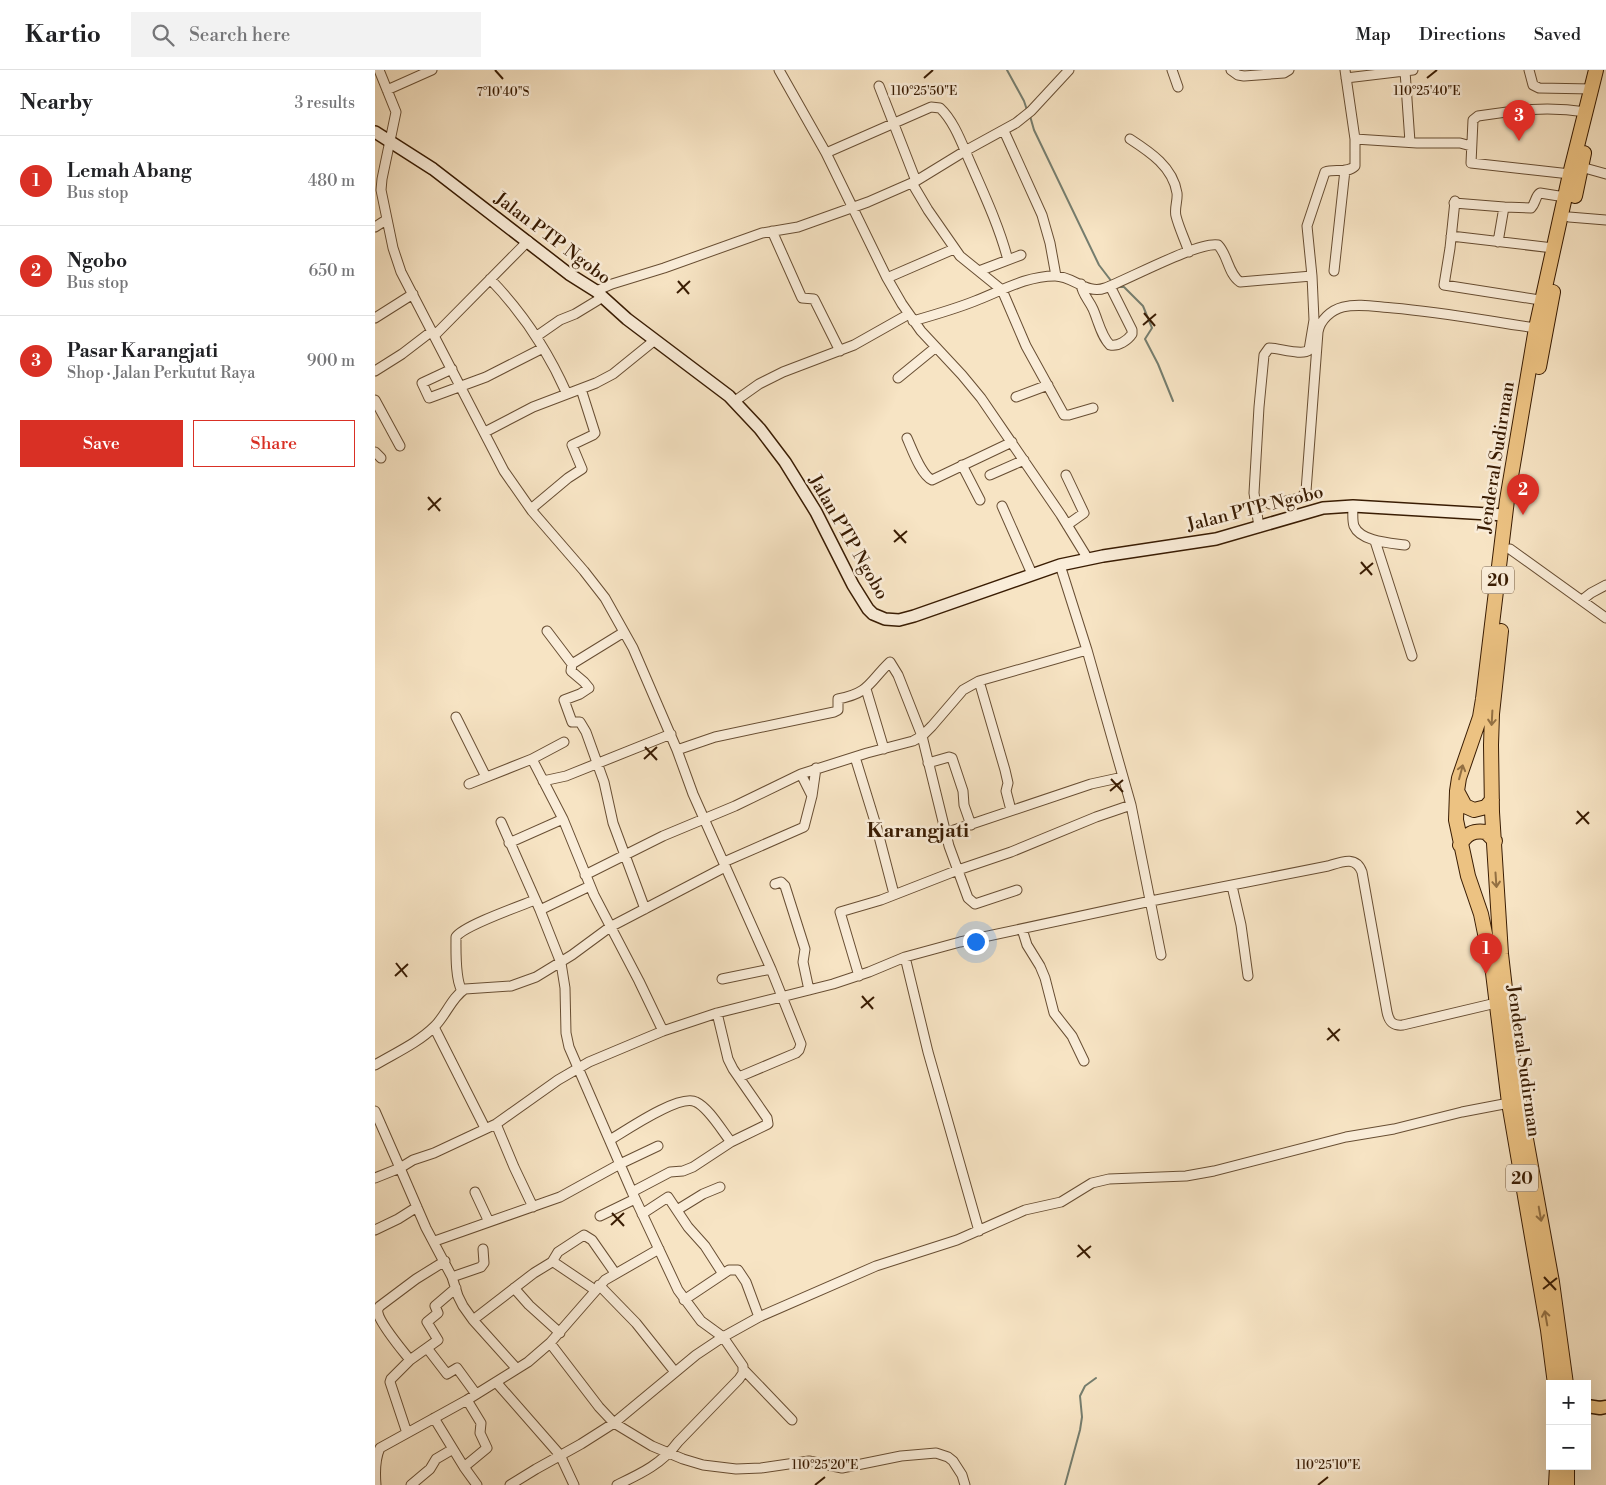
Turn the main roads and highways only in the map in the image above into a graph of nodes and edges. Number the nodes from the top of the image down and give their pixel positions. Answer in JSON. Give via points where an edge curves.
{"nodes":[{"id":1,"x":1597,"y":70,"type":"edge"},
{"id":2,"x":1605,"y":70,"type":"edge"},
{"id":3,"x":375,"y":132,"type":"edge"},
{"id":4,"x":1575,"y":170,"type":"junction"},
{"id":5,"x":1547,"y":301,"type":"junction"},
{"id":6,"x":1505,"y":515,"type":"junction"},
{"id":7,"x":1457,"y":791,"type":"junction"},
{"id":8,"x":1492,"y":800,"type":"junction"},
{"id":9,"x":1495,"y":841,"type":"junction"},
{"id":10,"x":1461,"y":845,"type":"junction"},
{"id":11,"x":1554,"y":1380,"type":"edge"},
{"id":12,"x":1565,"y":1380,"type":"edge"},
{"id":13,"x":1557,"y":1470,"type":"edge"},
{"id":14,"x":1567,"y":1470,"type":"edge"},
{"id":15,"x":1556,"y":1485,"type":"edge"},
{"id":16,"x":1567,"y":1485,"type":"edge"}],
"edges":[{"from":1,"to":4,"type":"highway","name":"Jenderal Sudirman","number":"20"},
{"from":2,"to":4,"type":"highway","name":"Jenderal Sudirman","number":"20"},
{"from":3,"to":6,"type":"main road","name":"Jalan PTP Ngobo","via":[[433,169],[735,401],[785,462],[816,512],[853,585],[877,617],[893,620],[914,616],[1060,565],[1204,541],[1323,508],[1353,506]]},
{"from":4,"to":5,"type":"highway","name":"Jenderal Sudirman","number":"20","via":[[1569,217]]},
{"from":4,"to":5,"type":"highway","name":"Jenderal Sudirman","number":"20","via":[[1553,248]]},
{"from":5,"to":6,"type":"highway","name":"Jenderal Sudirman","number":"20","via":[[1536,328]]},
{"from":5,"to":8,"type":"highway","name":"Jenderal Sudirman","number":"20","one_way":true,"via":[[1510,549],[1492,714]]},
{"from":7,"to":6,"type":"highway","name":"Jenderal Sudirman","number":"20","one_way":true,"via":[[1462,765],[1480,717]]},
{"from":7,"to":8,"type":"highway","via":[[1465,806],[1474,810],[1486,807]]},
{"from":7,"to":10,"type":"highway","name":"Jenderal Sudirman","number":"20","via":[[1456,820]]},
{"from":8,"to":9,"type":"highway","name":"Jenderal Sudirman","number":"20"},
{"from":9,"to":10,"type":"highway","via":[[1486,832],[1477,831],[1467,835]]},
{"from":9,"to":12,"type":"highway","name":"Jenderal Sudirman","number":"20","one_way":true,"via":[[1501,954],[1512,1057],[1552,1282]]},
{"from":11,"to":10,"type":"highway","name":"Jenderal Sudirman","number":"20","one_way":true,"via":[[1509,1103],[1493,973],[1481,914]]},
{"from":13,"to":15,"type":"highway"},
{"from":14,"to":16,"type":"highway"}]}
